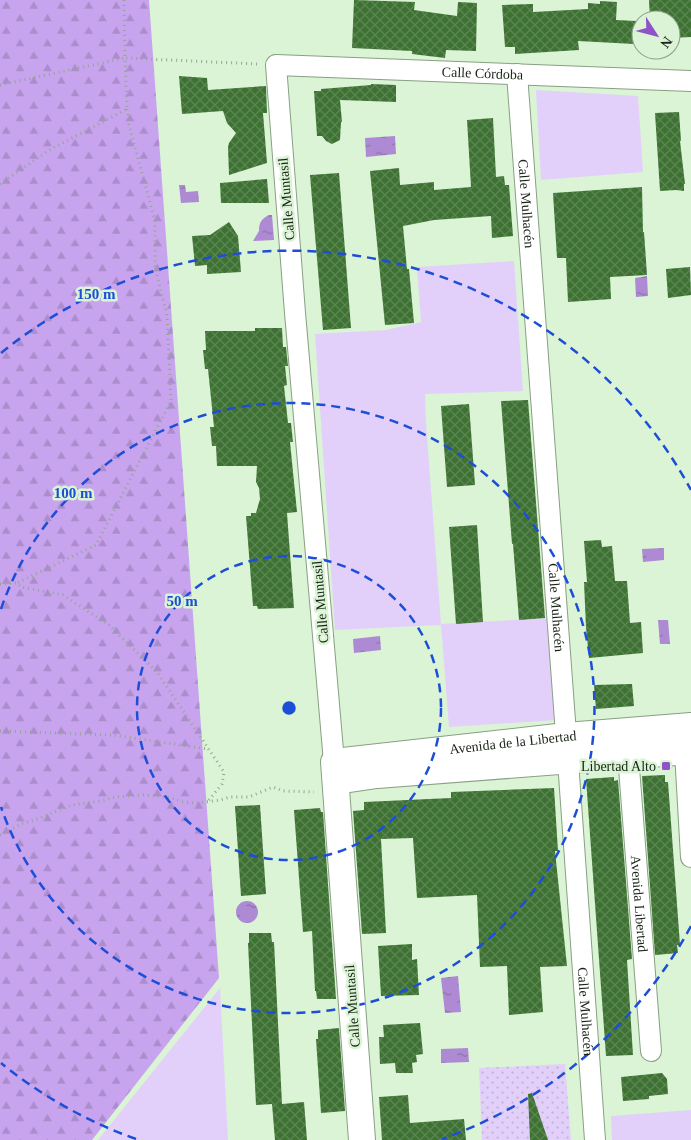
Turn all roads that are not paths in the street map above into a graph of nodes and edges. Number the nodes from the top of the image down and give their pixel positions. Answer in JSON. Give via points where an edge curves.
{"nodes":[{"id":1,"x":276,"y":65,"type":"joint"},
{"id":2,"x":517,"y":74,"type":"junction"},
{"id":3,"x":691,"y":82,"type":"edge"},
{"id":4,"x":691,"y":726,"type":"edge"},
{"id":5,"x":567,"y":748,"type":"junction"},
{"id":6,"x":688,"y":751,"type":"edge"},
{"id":7,"x":628,"y":755,"type":"junction"},
{"id":8,"x":335,"y":778,"type":"junction"},
{"id":9,"x":691,"y":857,"type":"edge"},
{"id":10,"x":651,"y":1051,"type":"dead end"},
{"id":11,"x":362,"y":1140,"type":"edge"},
{"id":12,"x":595,"y":1140,"type":"edge"}],
"edges":[{"from":1,"to":2,"type":"street","name":"Calle Córdoba"},
{"from":1,"to":8,"type":"street","name":"Calle Muntasil"},
{"from":2,"to":3,"type":"street","name":"Calle Córdoba"},
{"from":2,"to":5,"type":"street","name":"Calle Mulhacén"},
{"from":4,"to":5,"type":"street","name":"Avenida de la Libertad"},
{"from":5,"to":7,"type":"street","name":"Avenida de la Libertad"},
{"from":5,"to":8,"type":"street","name":"Avenida de la Libertad"},
{"from":5,"to":12,"type":"street","name":"Calle Mulhacén"},
{"from":6,"to":7,"type":"street","name":"Avenida de la Libertad"},
{"from":6,"to":9,"type":"street"},
{"from":7,"to":10,"type":"street","name":"Avenida Libertad"},
{"from":8,"to":11,"type":"street","name":"Calle Muntasil"}]}
